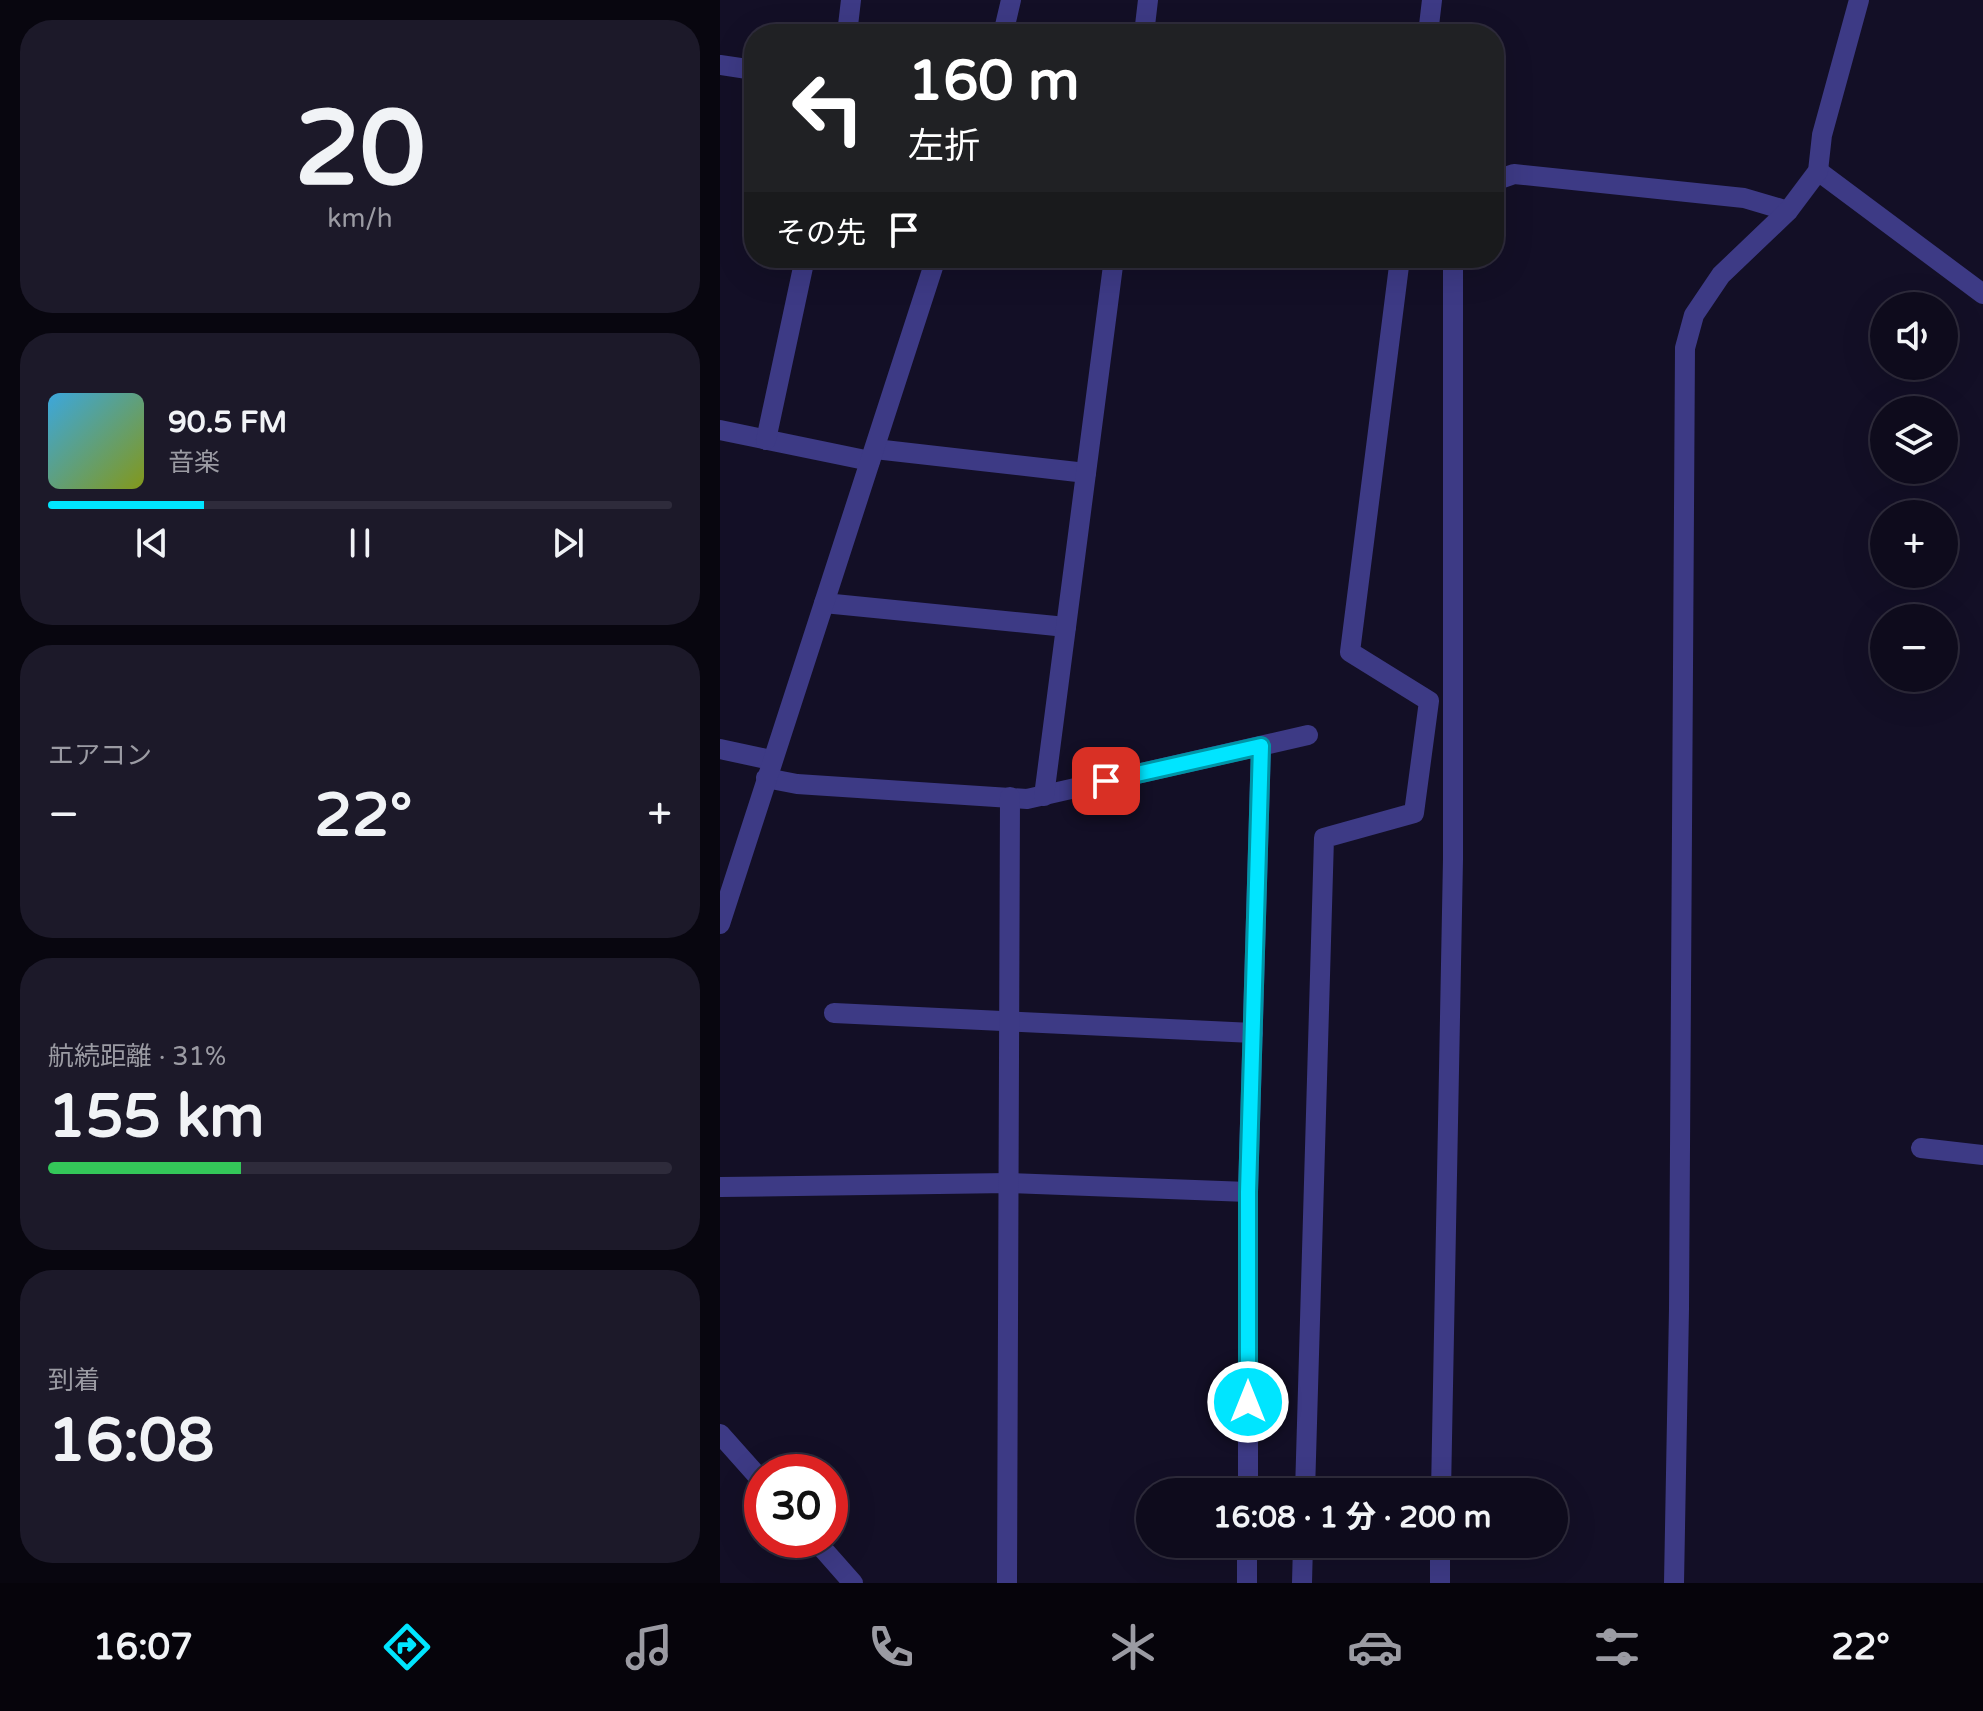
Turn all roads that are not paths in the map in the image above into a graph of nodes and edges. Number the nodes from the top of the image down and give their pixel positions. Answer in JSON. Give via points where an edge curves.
{"nodes":[{"id":1,"x":851,"y":0,"type":"edge"},
{"id":2,"x":1011,"y":0,"type":"edge"},
{"id":3,"x":1148,"y":0,"type":"edge"},
{"id":4,"x":1432,"y":0,"type":"edge"},
{"id":5,"x":1859,"y":0,"type":"edge"},
{"id":6,"x":848,"y":24,"type":"edge"},
{"id":7,"x":1005,"y":24,"type":"edge"},
{"id":8,"x":1145,"y":24,"type":"edge"},
{"id":9,"x":1429,"y":24,"type":"edge"},
{"id":10,"x":720,"y":65,"type":"edge"},
{"id":11,"x":744,"y":69,"type":"edge"},
{"id":12,"x":1818,"y":171,"type":"junction"},
{"id":13,"x":1504,"y":178,"type":"edge"},
{"id":14,"x":1788,"y":211,"type":"junction"},
{"id":15,"x":803,"y":268,"type":"edge"},
{"id":16,"x":933,"y":268,"type":"edge"},
{"id":17,"x":1113,"y":268,"type":"edge"},
{"id":18,"x":1399,"y":268,"type":"edge"},
{"id":19,"x":1453,"y":268,"type":"edge"},
{"id":20,"x":1983,"y":294,"type":"edge"},
{"id":21,"x":720,"y":430,"type":"edge"},
{"id":22,"x":766,"y":440,"type":"junction"},
{"id":23,"x":872,"y":455,"type":"junction"},
{"id":24,"x":1086,"y":473,"type":"junction"},
{"id":25,"x":824,"y":603,"type":"junction"},
{"id":26,"x":1066,"y":627,"type":"junction"},
{"id":27,"x":1308,"y":735,"type":"dead end"},
{"id":28,"x":1261,"y":746,"type":"junction"},
{"id":29,"x":720,"y":749,"type":"edge"},
{"id":30,"x":768,"y":769,"type":"junction"},
{"id":31,"x":1044,"y":796,"type":"junction"},
{"id":32,"x":1010,"y":797,"type":"junction"},
{"id":33,"x":720,"y":924,"type":"edge"},
{"id":34,"x":834,"y":1013,"type":"dead end"},
{"id":35,"x":1009,"y":1019,"type":"junction"},
{"id":36,"x":1253,"y":1033,"type":"junction"},
{"id":37,"x":1921,"y":1148,"type":"dead end"},
{"id":38,"x":1983,"y":1155,"type":"edge"},
{"id":39,"x":1009,"y":1183,"type":"junction"},
{"id":40,"x":720,"y":1187,"type":"edge"},
{"id":41,"x":1248,"y":1192,"type":"junction"},
{"id":42,"x":720,"y":1434,"type":"edge"},
{"id":43,"x":744,"y":1461,"type":"edge"},
{"id":44,"x":1248,"y":1478,"type":"edge"},
{"id":45,"x":1305,"y":1478,"type":"edge"},
{"id":46,"x":1441,"y":1478,"type":"edge"},
{"id":47,"x":831,"y":1558,"type":"edge"},
{"id":48,"x":1247,"y":1558,"type":"edge"},
{"id":49,"x":1303,"y":1558,"type":"edge"},
{"id":50,"x":1440,"y":1558,"type":"edge"},
{"id":51,"x":853,"y":1583,"type":"edge"},
{"id":52,"x":1007,"y":1583,"type":"edge"},
{"id":53,"x":1247,"y":1583,"type":"edge"},
{"id":54,"x":1302,"y":1583,"type":"edge"},
{"id":55,"x":1440,"y":1583,"type":"edge"},
{"id":56,"x":1674,"y":1583,"type":"edge"}],
"edges":[{"from":1,"to":6,"type":"street"},
{"from":2,"to":7,"type":"street"},
{"from":3,"to":8,"type":"street"},
{"from":4,"to":9,"type":"street"},
{"from":5,"to":12,"type":"street","via":[[1822,135]]},
{"from":10,"to":11,"type":"street"},
{"from":12,"to":14,"type":"street"},
{"from":12,"to":20,"type":"street"},
{"from":13,"to":14,"type":"street","via":[[1514,174],[1744,198]]},
{"from":14,"to":56,"type":"street","via":[[1721,275],[1694,315],[1685,348]]},
{"from":15,"to":22,"type":"street"},
{"from":16,"to":23,"type":"street"},
{"from":17,"to":24,"type":"street"},
{"from":18,"to":45,"type":"street","via":[[1350,652],[1429,701],[1414,813],[1324,838]]},
{"from":19,"to":46,"type":"street","via":[[1453,859]]},
{"from":21,"to":22,"type":"street"},
{"from":22,"to":23,"type":"street"},
{"from":23,"to":24,"type":"street"},
{"from":23,"to":25,"type":"street"},
{"from":24,"to":26,"type":"street"},
{"from":25,"to":26,"type":"street"},
{"from":25,"to":30,"type":"street"},
{"from":26,"to":31,"type":"street"},
{"from":27,"to":28,"type":"street"},
{"from":28,"to":31,"type":"street"},
{"from":28,"to":36,"type":"street"},
{"from":29,"to":30,"type":"street"},
{"from":30,"to":32,"type":"street","via":[[797,784]]},
{"from":30,"to":33,"type":"street"},
{"from":31,"to":32,"type":"street"},
{"from":32,"to":35,"type":"street"},
{"from":34,"to":35,"type":"street"},
{"from":35,"to":36,"type":"street"},
{"from":35,"to":39,"type":"street"},
{"from":36,"to":41,"type":"street"},
{"from":37,"to":38,"type":"street"},
{"from":39,"to":40,"type":"street"},
{"from":39,"to":41,"type":"street"},
{"from":39,"to":52,"type":"street"},
{"from":41,"to":44,"type":"street"},
{"from":42,"to":43,"type":"street"},
{"from":47,"to":51,"type":"street"},
{"from":48,"to":53,"type":"street"},
{"from":49,"to":54,"type":"street"},
{"from":50,"to":55,"type":"street"}]}
